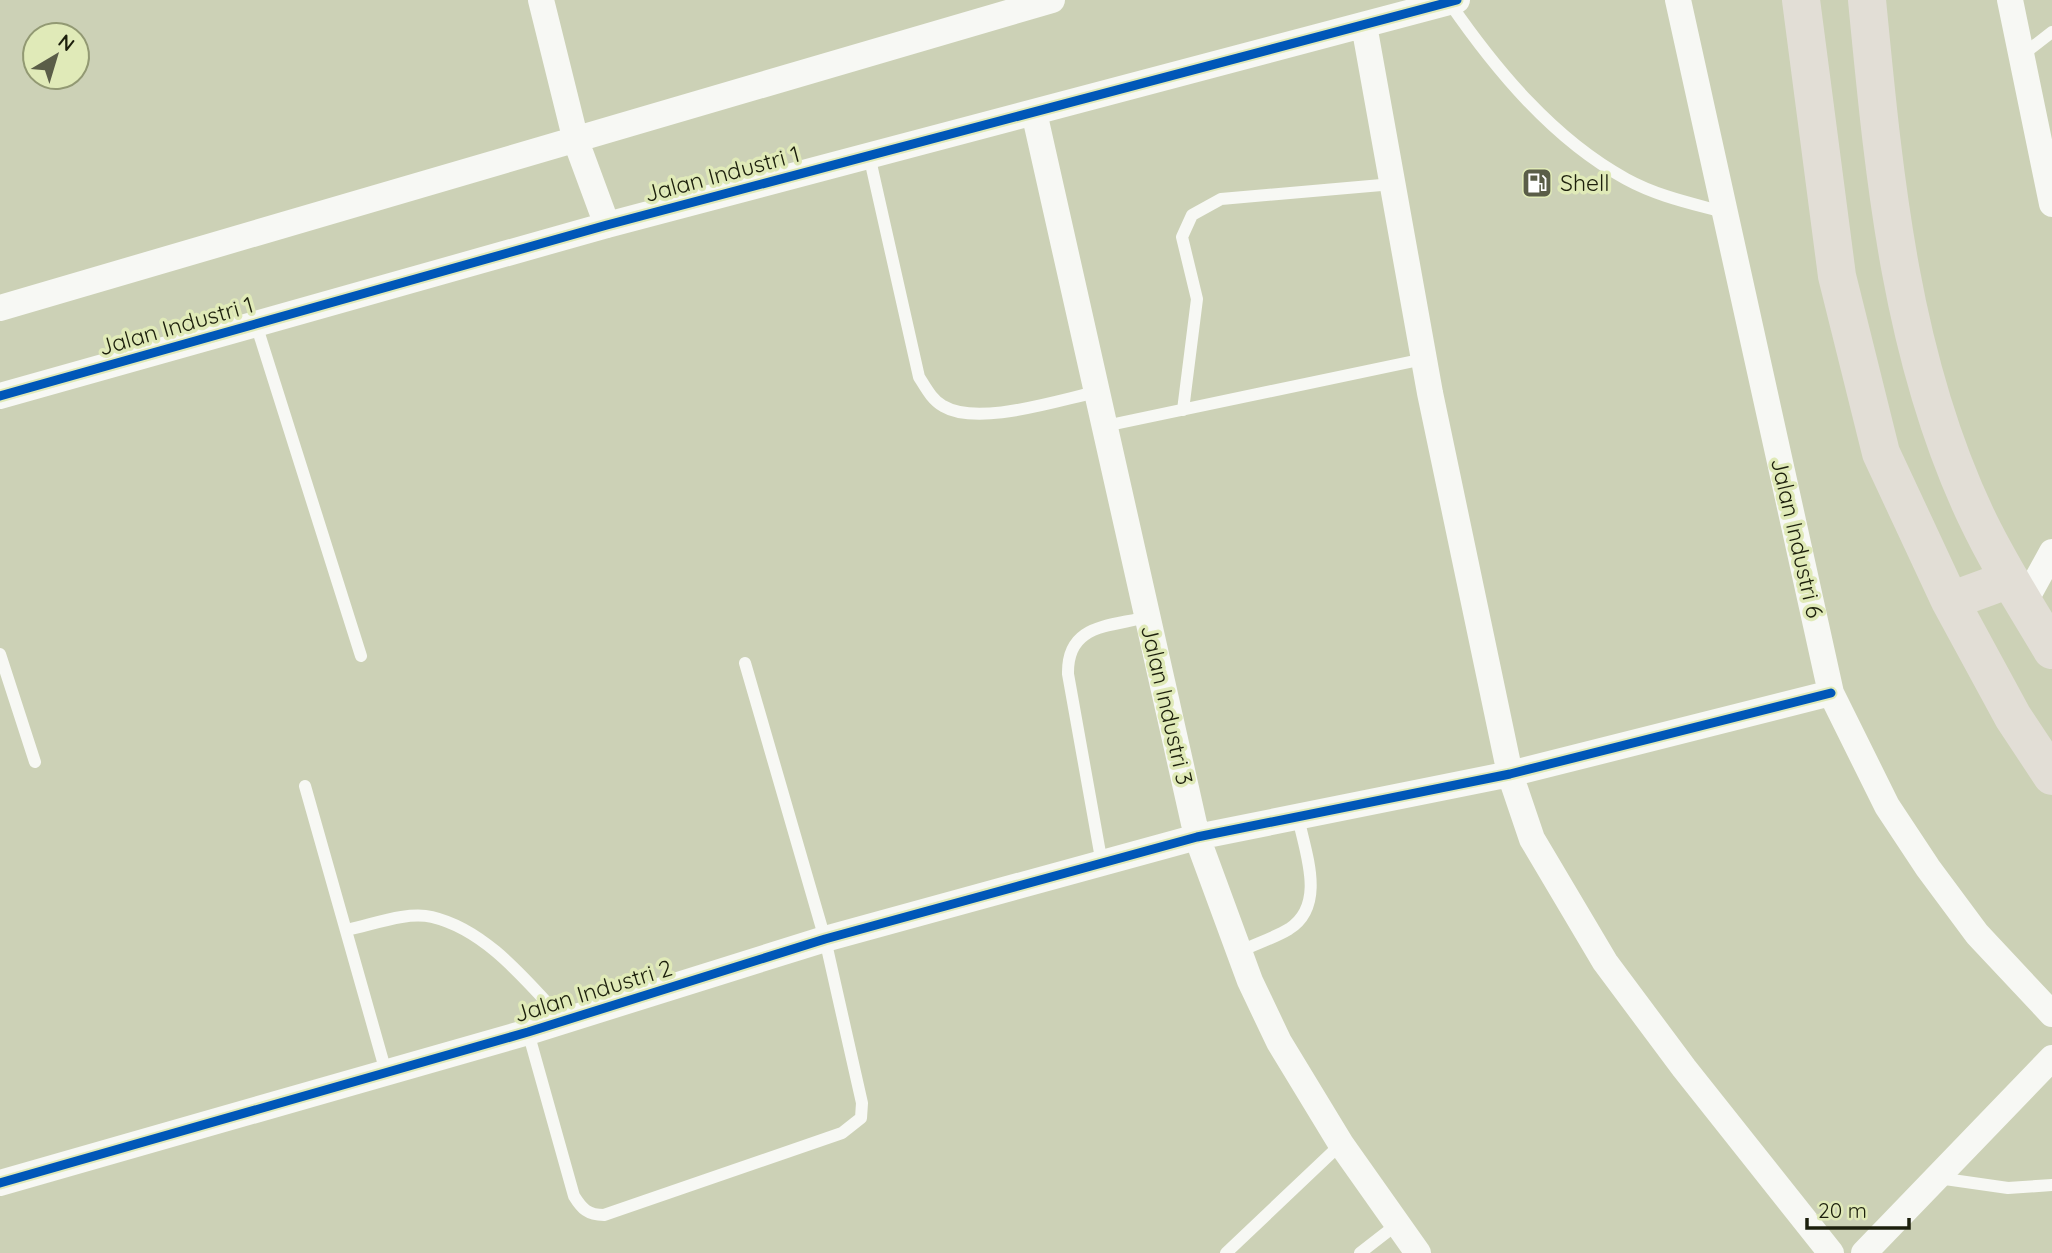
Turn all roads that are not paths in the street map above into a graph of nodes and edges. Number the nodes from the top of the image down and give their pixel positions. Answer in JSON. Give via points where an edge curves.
{"nodes":[{"id":1,"x":541,"y":0,"type":"edge"},
{"id":2,"x":1052,"y":0,"type":"edge"},
{"id":3,"x":1678,"y":0,"type":"edge"},
{"id":4,"x":1801,"y":0,"type":"edge"},
{"id":5,"x":1867,"y":0,"type":"edge"},
{"id":6,"x":2010,"y":0,"type":"edge"},
{"id":7,"x":1453,"y":1,"type":"edge"},
{"id":8,"x":1364,"y":25,"type":"junction"},
{"id":9,"x":2052,"y":32,"type":"edge"},
{"id":10,"x":2021,"y":56,"type":"junction"},
{"id":11,"x":1034,"y":112,"type":"junction"},
{"id":12,"x":576,"y":141,"type":"junction"},
{"id":13,"x":869,"y":155,"type":"junction"},
{"id":14,"x":1393,"y":184,"type":"junction"},
{"id":15,"x":2052,"y":204,"type":"edge"},
{"id":16,"x":1723,"y":212,"type":"junction"},
{"id":17,"x":607,"y":225,"type":"junction"},
{"id":18,"x":0,"y":308,"type":"edge"},
{"id":19,"x":256,"y":324,"type":"junction"},
{"id":20,"x":1424,"y":359,"type":"junction"},
{"id":21,"x":1097,"y":392,"type":"junction"},
{"id":22,"x":0,"y":396,"type":"edge"},
{"id":23,"x":1183,"y":410,"type":"junction"},
{"id":24,"x":1105,"y":426,"type":"junction"},
{"id":25,"x":2052,"y":552,"type":"edge"},
{"id":26,"x":2017,"y":591,"type":"junction"},
{"id":27,"x":1950,"y":601,"type":"junction"},
{"id":28,"x":1147,"y":617,"type":"junction"},
{"id":29,"x":2052,"y":650,"type":"edge"},
{"id":30,"x":0,"y":653,"type":"edge"},
{"id":31,"x":361,"y":656,"type":"dead end"},
{"id":32,"x":745,"y":663,"type":"dead end"},
{"id":33,"x":1832,"y":693,"type":"junction"},
{"id":34,"x":35,"y":762,"type":"dead end"},
{"id":35,"x":1510,"y":775,"type":"junction"},
{"id":36,"x":2052,"y":776,"type":"edge"},
{"id":37,"x":305,"y":786,"type":"dead end"},
{"id":38,"x":1298,"y":817,"type":"junction"},
{"id":39,"x":1197,"y":837,"type":"junction"},
{"id":40,"x":1101,"y":864,"type":"junction"},
{"id":41,"x":346,"y":930,"type":"junction"},
{"id":42,"x":825,"y":939,"type":"junction"},
{"id":43,"x":1239,"y":952,"type":"junction"},
{"id":44,"x":2052,"y":1014,"type":"edge"},
{"id":45,"x":564,"y":1021,"type":"junction"},
{"id":46,"x":528,"y":1032,"type":"junction"},
{"id":47,"x":2052,"y":1058,"type":"edge"},
{"id":48,"x":386,"y":1072,"type":"junction"},
{"id":49,"x":1341,"y":1144,"type":"junction"},
{"id":50,"x":1937,"y":1178,"type":"junction"},
{"id":51,"x":0,"y":1183,"type":"edge"},
{"id":52,"x":2052,"y":1185,"type":"edge"},
{"id":53,"x":1396,"y":1225,"type":"junction"},
{"id":54,"x":1226,"y":1253,"type":"edge"},
{"id":55,"x":1360,"y":1253,"type":"edge"},
{"id":56,"x":1418,"y":1253,"type":"edge"},
{"id":57,"x":1831,"y":1253,"type":"edge"},
{"id":58,"x":1864,"y":1253,"type":"edge"}],
"edges":[{"from":1,"to":12,"type":"street"},
{"from":2,"to":12,"type":"street"},
{"from":3,"to":16,"type":"street","name":"Jalan Industri 6"},
{"from":4,"to":27,"type":"main road","via":[[1837,276],[1881,453]]},
{"from":5,"to":26,"type":"main road","via":[[1886,191],[1899,271],[1931,398],[1976,515]]},
{"from":6,"to":10,"type":"street"},
{"from":7,"to":8,"type":"street","name":"Jalan Industri 1"},
{"from":7,"to":16,"type":"lane","via":[[1480,47],[1584,153],[1669,198]]},
{"from":8,"to":11,"type":"street","name":"Jalan Industri 1"},
{"from":8,"to":14,"type":"street"},
{"from":9,"to":10,"type":"lane"},
{"from":10,"to":15,"type":"street"},
{"from":11,"to":13,"type":"street","name":"Jalan Industri 1"},
{"from":11,"to":21,"type":"street","name":"Jalan Industri 3"},
{"from":12,"to":17,"type":"street"},
{"from":12,"to":18,"type":"street"},
{"from":13,"to":17,"type":"street","name":"Jalan Industri 1"},
{"from":13,"to":21,"type":"lane","via":[[919,377],[942,406],[983,415]]},
{"from":14,"to":20,"type":"street"},
{"from":14,"to":23,"type":"lane","via":[[1221,199],[1192,215],[1182,237],[1197,299]]},
{"from":16,"to":33,"type":"street","name":"Jalan Industri 6"},
{"from":17,"to":19,"type":"street","name":"Jalan Industri 1"},
{"from":19,"to":22,"type":"street","name":"Jalan Industri 1"},
{"from":19,"to":31,"type":"lane"},
{"from":20,"to":23,"type":"lane"},
{"from":20,"to":35,"type":"street"},
{"from":21,"to":24,"type":"street","name":"Jalan Industri 3"},
{"from":23,"to":24,"type":"lane"},
{"from":24,"to":28,"type":"street","name":"Jalan Industri 3"},
{"from":25,"to":26,"type":"street"},
{"from":26,"to":27,"type":"main road"},
{"from":26,"to":29,"type":"main road"},
{"from":27,"to":36,"type":"main road","via":[[2012,717]]},
{"from":28,"to":39,"type":"street","name":"Jalan Industri 3"},
{"from":28,"to":40,"type":"lane","via":[[1087,632],[1068,656]]},
{"from":30,"to":34,"type":"lane"},
{"from":32,"to":42,"type":"lane"},
{"from":33,"to":35,"type":"street","name":"Jalan Industri 2"},
{"from":33,"to":44,"type":"street","name":"Jalan Industri 6","via":[[1887,806],[1928,868],[1977,934]]},
{"from":35,"to":38,"type":"street","name":"Jalan Industri 2"},
{"from":35,"to":57,"type":"street","via":[[1532,839],[1605,962]]},
{"from":37,"to":41,"type":"lane"},
{"from":38,"to":39,"type":"street","name":"Jalan Industri 2"},
{"from":38,"to":43,"type":"lane","via":[[1312,888],[1309,908],[1289,929]]},
{"from":39,"to":40,"type":"street","name":"Jalan Industri 2"},
{"from":39,"to":43,"type":"street","name":"Jalan Industri 3"},
{"from":40,"to":42,"type":"street","name":"Jalan Industri 2"},
{"from":41,"to":45,"type":"lane","via":[[432,917],[493,950]]},
{"from":41,"to":48,"type":"lane"},
{"from":42,"to":45,"type":"street","name":"Jalan Industri 2"},
{"from":42,"to":46,"type":"lane","via":[[862,1103],[861,1118],[842,1133],[604,1215],[583,1209],[574,1196]]},
{"from":43,"to":49,"type":"street","name":"Jalan Industri 3","via":[[1279,1042]]},
{"from":45,"to":46,"type":"street","name":"Jalan Industri 2"},
{"from":46,"to":48,"type":"street","name":"Jalan Industri 2"},
{"from":47,"to":50,"type":"street"},
{"from":48,"to":51,"type":"street","name":"Jalan Industri 2"},
{"from":49,"to":53,"type":"street","name":"Jalan Industri 3"},
{"from":49,"to":54,"type":"lane"},
{"from":50,"to":52,"type":"lane","via":[[2008,1188]]},
{"from":50,"to":58,"type":"street"},
{"from":53,"to":55,"type":"lane"},
{"from":53,"to":56,"type":"street","name":"Jalan Industri 3"}]}
